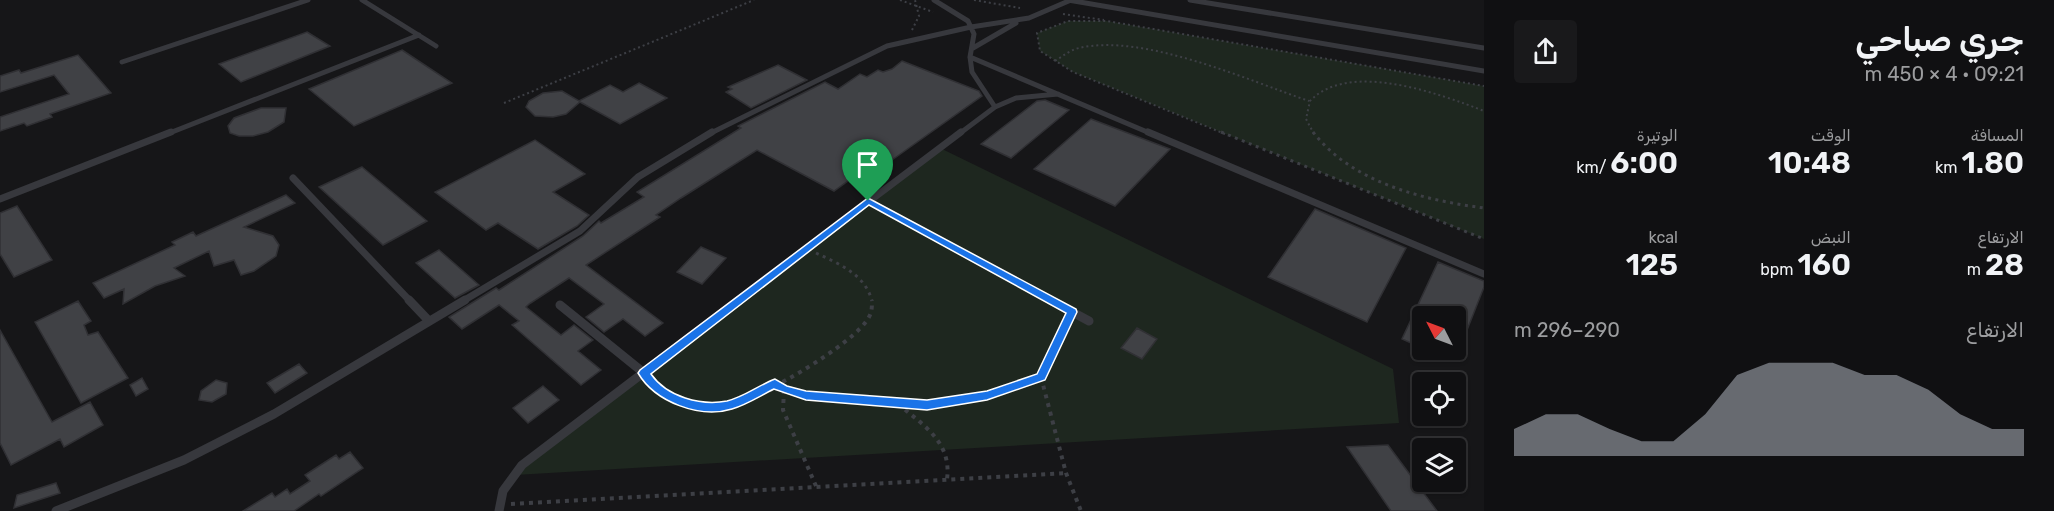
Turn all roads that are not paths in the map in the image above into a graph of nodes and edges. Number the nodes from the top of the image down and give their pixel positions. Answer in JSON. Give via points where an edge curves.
{"nodes":[{"id":1,"x":308,"y":0,"type":"edge"},
{"id":2,"x":362,"y":0,"type":"edge"},
{"id":3,"x":934,"y":0,"type":"edge"},
{"id":4,"x":1070,"y":0,"type":"edge"},
{"id":5,"x":1190,"y":0,"type":"edge"},
{"id":6,"x":1021,"y":20,"type":"junction"},
{"id":7,"x":971,"y":27,"type":"junction"},
{"id":8,"x":419,"y":35,"type":"junction"},
{"id":9,"x":436,"y":46,"type":"dead end"},
{"id":10,"x":973,"y":48,"type":"junction"},
{"id":11,"x":1484,"y":48,"type":"edge"},
{"id":12,"x":970,"y":57,"type":"junction"},
{"id":13,"x":122,"y":62,"type":"dead end"},
{"id":14,"x":1484,"y":71,"type":"edge"},
{"id":15,"x":1058,"y":94,"type":"junction"},
{"id":16,"x":995,"y":107,"type":"junction"},
{"id":17,"x":293,"y":178,"type":"dead end"},
{"id":18,"x":0,"y":199,"type":"edge"},
{"id":19,"x":868,"y":201,"type":"junction"},
{"id":20,"x":1484,"y":274,"type":"edge"},
{"id":21,"x":560,"y":305,"type":"dead end"},
{"id":22,"x":429,"y":321,"type":"junction"},
{"id":23,"x":1089,"y":321,"type":"dead end"},
{"id":24,"x":644,"y":373,"type":"junction"},
{"id":25,"x":500,"y":508,"type":"edge"},
{"id":26,"x":56,"y":511,"type":"edge"}],
"edges":[{"from":1,"to":13,"type":"lane"},
{"from":2,"to":8,"type":"lane"},
{"from":3,"to":7,"type":"lane","via":[[962,16]]},
{"from":4,"to":6,"type":"lane"},
{"from":4,"to":14,"type":"lane"},
{"from":5,"to":11,"type":"lane"},
{"from":6,"to":7,"type":"lane"},
{"from":6,"to":10,"type":"lane"},
{"from":7,"to":10,"type":"lane"},
{"from":7,"to":22,"type":"lane","via":[[897,43],[680,149],[638,177],[580,231]]},
{"from":8,"to":9,"type":"lane"},
{"from":8,"to":18,"type":"lane"},
{"from":10,"to":12,"type":"lane"},
{"from":12,"to":15,"type":"lane"},
{"from":12,"to":16,"type":"lane","via":[[972,72]]},
{"from":15,"to":16,"type":"lane","via":[[1016,98]]},
{"from":15,"to":20,"type":"lane"},
{"from":16,"to":19,"type":"lane"},
{"from":17,"to":22,"type":"lane"},
{"from":19,"to":23,"type":"lane"},
{"from":19,"to":24,"type":"lane"},
{"from":21,"to":24,"type":"lane"},
{"from":22,"to":26,"type":"lane","via":[[230,437],[135,481]]},
{"from":24,"to":25,"type":"lane","via":[[522,465],[503,491]]}]}
